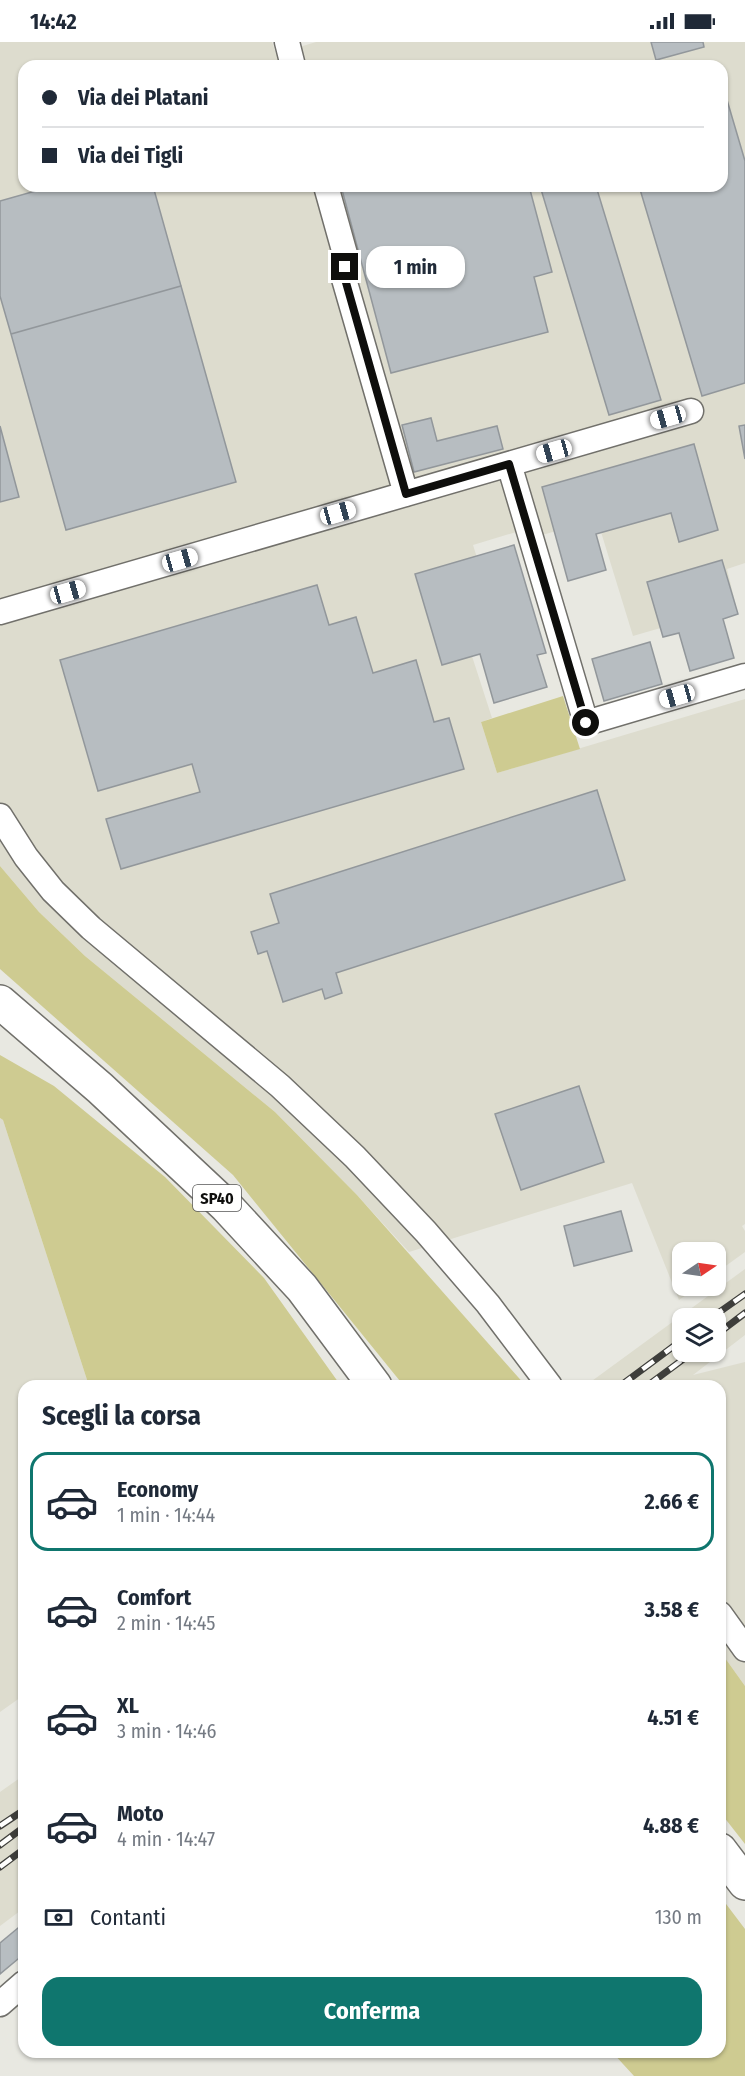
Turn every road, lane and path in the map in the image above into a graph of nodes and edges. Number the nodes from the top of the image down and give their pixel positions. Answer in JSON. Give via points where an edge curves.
{"nodes":[{"id":1,"x":287,"y":42,"type":"edge"},
{"id":2,"x":292,"y":60,"type":"edge"},
{"id":3,"x":328,"y":192,"type":"edge"},
{"id":4,"x":690,"y":411,"type":"dead end"},
{"id":5,"x":509,"y":464,"type":"junction"},
{"id":6,"x":406,"y":494,"type":"junction"},
{"id":7,"x":0,"y":612,"type":"edge"},
{"id":8,"x":745,"y":676,"type":"edge"},
{"id":9,"x":0,"y":816,"type":"edge"},
{"id":10,"x":0,"y":1002,"type":"edge"},
{"id":11,"x":0,"y":1012,"type":"edge"},
{"id":12,"x":36,"y":1032,"type":"junction"},
{"id":13,"x":371,"y":1380,"type":"edge"},
{"id":14,"x":545,"y":1380,"type":"edge"},
{"id":15,"x":726,"y":1622,"type":"edge"},
{"id":16,"x":745,"y":1649,"type":"edge"},
{"id":17,"x":726,"y":1858,"type":"edge"},
{"id":18,"x":745,"y":1883,"type":"edge"},
{"id":19,"x":18,"y":1988,"type":"edge"},
{"id":20,"x":0,"y":2004,"type":"edge"}],
"edges":[{"from":1,"to":2,"type":"street"},
{"from":3,"to":6,"type":"street","via":[[345,254],[345,279]]},
{"from":4,"to":5,"type":"street"},
{"from":5,"to":6,"type":"street"},
{"from":5,"to":8,"type":"street","via":[[586,723]]},
{"from":6,"to":7,"type":"street"},
{"from":9,"to":14,"type":"street","via":[[53,891],[91,928],[280,1086],[356,1157],[488,1304]]},
{"from":10,"to":12,"type":"main road","number":"SP40"},
{"from":11,"to":12,"type":"main road","number":"SP40"},
{"from":12,"to":13,"type":"main road","number":"SP40","via":[[226,1206],[302,1288]]},
{"from":15,"to":16,"type":"street"},
{"from":17,"to":18,"type":"main road"},
{"from":19,"to":20,"type":"street"}]}
